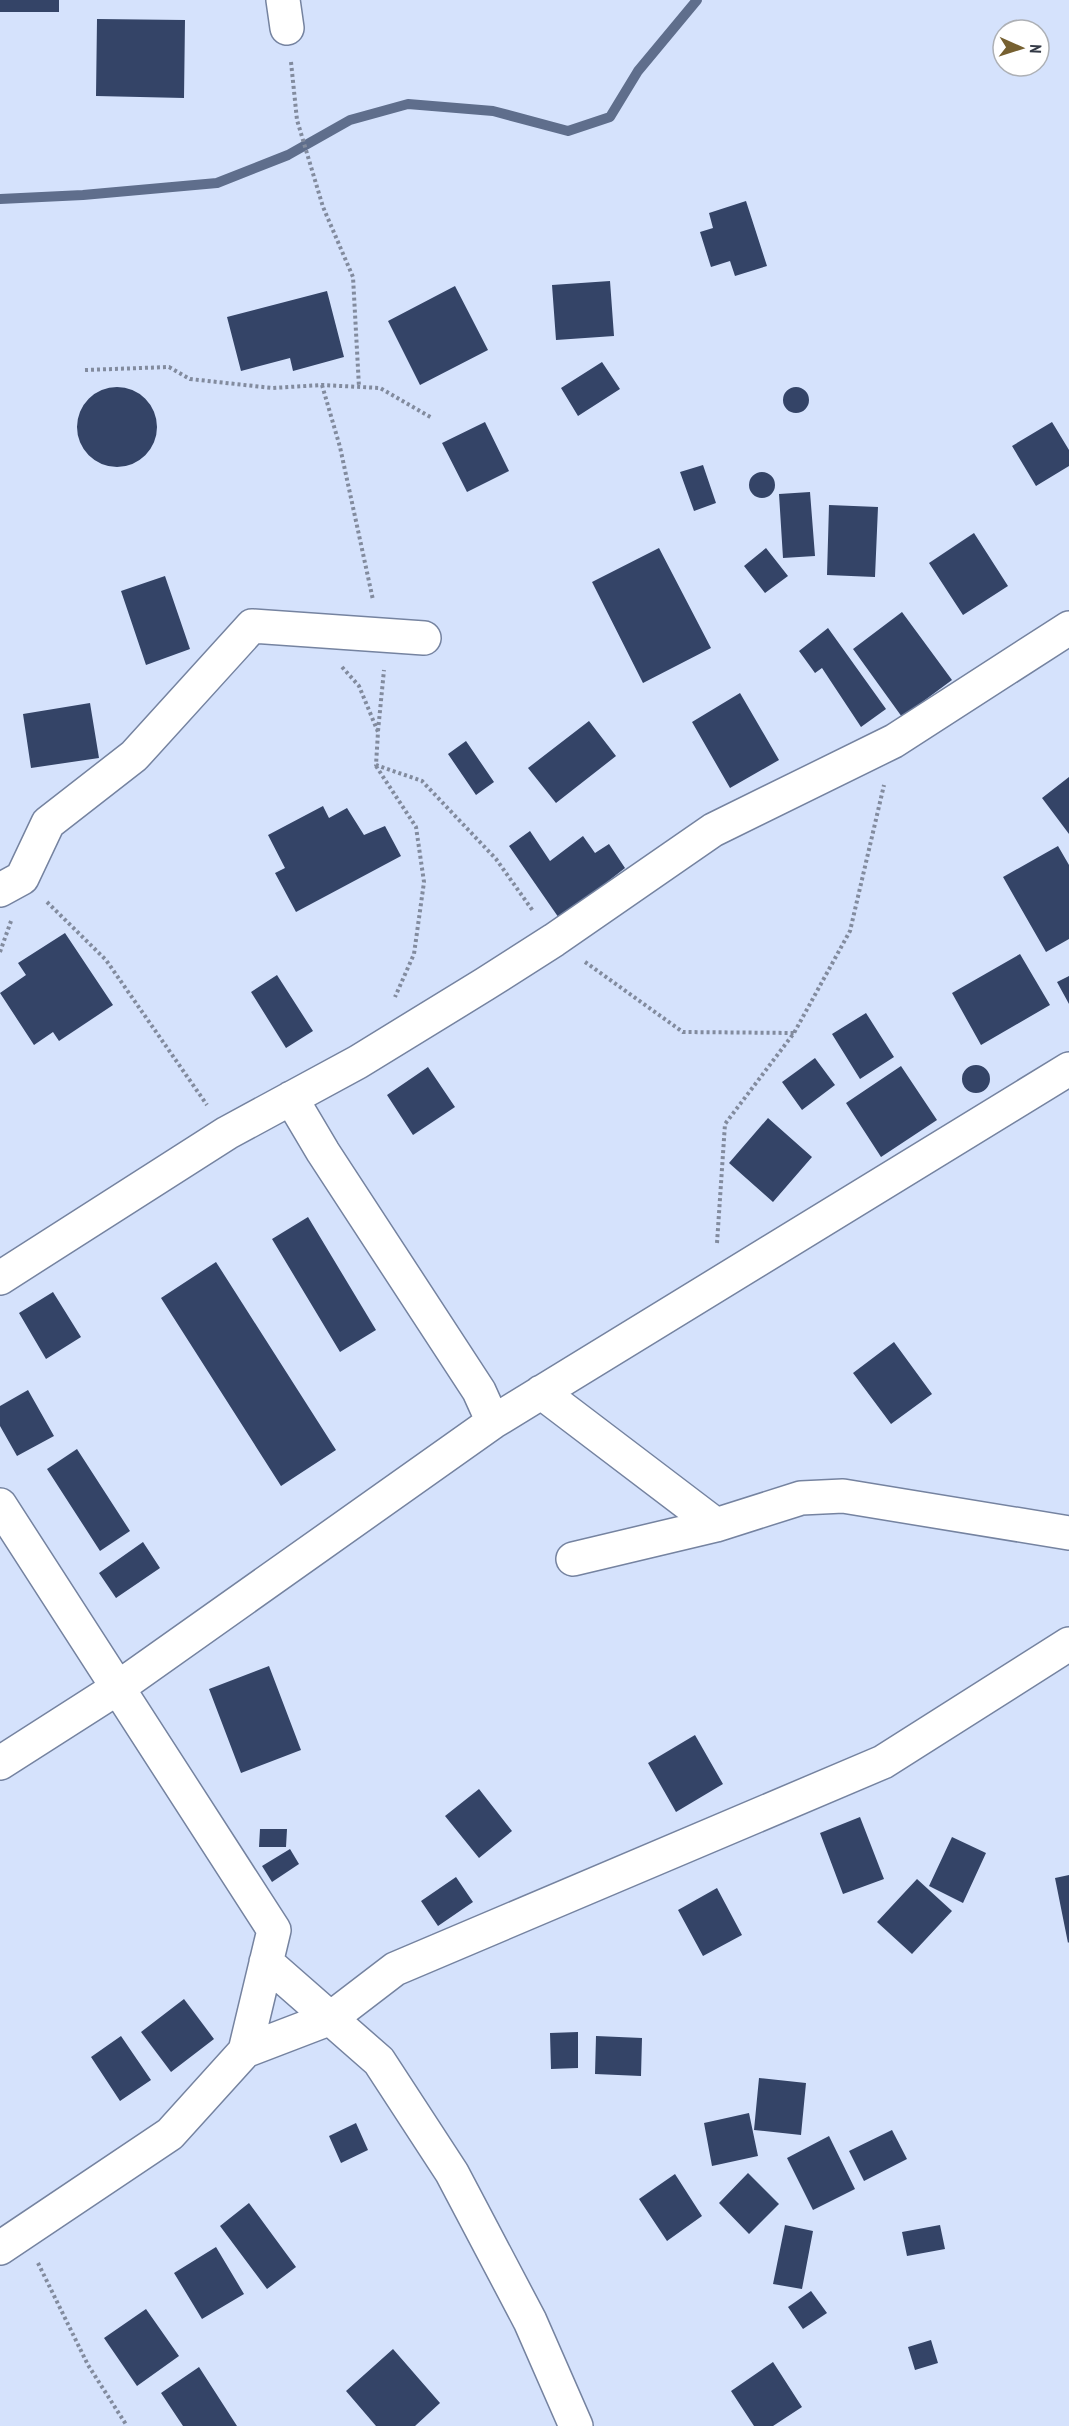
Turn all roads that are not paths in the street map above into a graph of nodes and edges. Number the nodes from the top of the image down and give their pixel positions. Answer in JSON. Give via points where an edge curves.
{"nodes":[{"id":1,"x":1069,"y":628,"type":"edge"},
{"id":2,"x":424,"y":638,"type":"dead end"},
{"id":3,"x":11,"y":884,"type":"edge"},
{"id":4,"x":1069,"y":1069,"type":"edge"},
{"id":5,"x":291,"y":1098,"type":"junction"},
{"id":6,"x":0,"y":1278,"type":"edge"},
{"id":7,"x":541,"y":1392,"type":"junction"},
{"id":8,"x":493,"y":1422,"type":"junction"},
{"id":9,"x":0,"y":1505,"type":"edge"},
{"id":10,"x":716,"y":1525,"type":"junction"},
{"id":11,"x":1069,"y":1533,"type":"edge"},
{"id":12,"x":573,"y":1559,"type":"dead end"},
{"id":13,"x":1069,"y":1644,"type":"edge"},
{"id":14,"x":119,"y":1687,"type":"junction"},
{"id":15,"x":0,"y":1763,"type":"edge"},
{"id":16,"x":266,"y":1962,"type":"junction"},
{"id":17,"x":331,"y":2018,"type":"junction"},
{"id":18,"x":245,"y":2051,"type":"junction"},
{"id":19,"x":11,"y":2240,"type":"edge"},
{"id":20,"x":576,"y":2426,"type":"edge"}],
"edges":[{"from":1,"to":5,"type":"street","via":[[894,741],[713,830],[554,940],[358,1062]]},
{"from":2,"to":3,"type":"street","via":[[252,626],[134,756],[48,823]]},
{"from":4,"to":7,"type":"street"},
{"from":5,"to":6,"type":"street","via":[[226,1133]]},
{"from":5,"to":8,"type":"street","via":[[479,1391]]},
{"from":7,"to":8,"type":"street"},
{"from":7,"to":10,"type":"street"},
{"from":8,"to":14,"type":"street"},
{"from":9,"to":14,"type":"street"},
{"from":10,"to":11,"type":"street","via":[[801,1498],[843,1496]]},
{"from":10,"to":12,"type":"street"},
{"from":13,"to":17,"type":"street","via":[[883,1762],[395,1969]]},
{"from":14,"to":15,"type":"street"},
{"from":14,"to":16,"type":"street","via":[[274,1930]]},
{"from":16,"to":17,"type":"street"},
{"from":16,"to":18,"type":"street"},
{"from":17,"to":18,"type":"street"},
{"from":17,"to":20,"type":"street","via":[[379,2061],[452,2173],[530,2321]]},
{"from":18,"to":19,"type":"street","via":[[170,2134]]}]}
